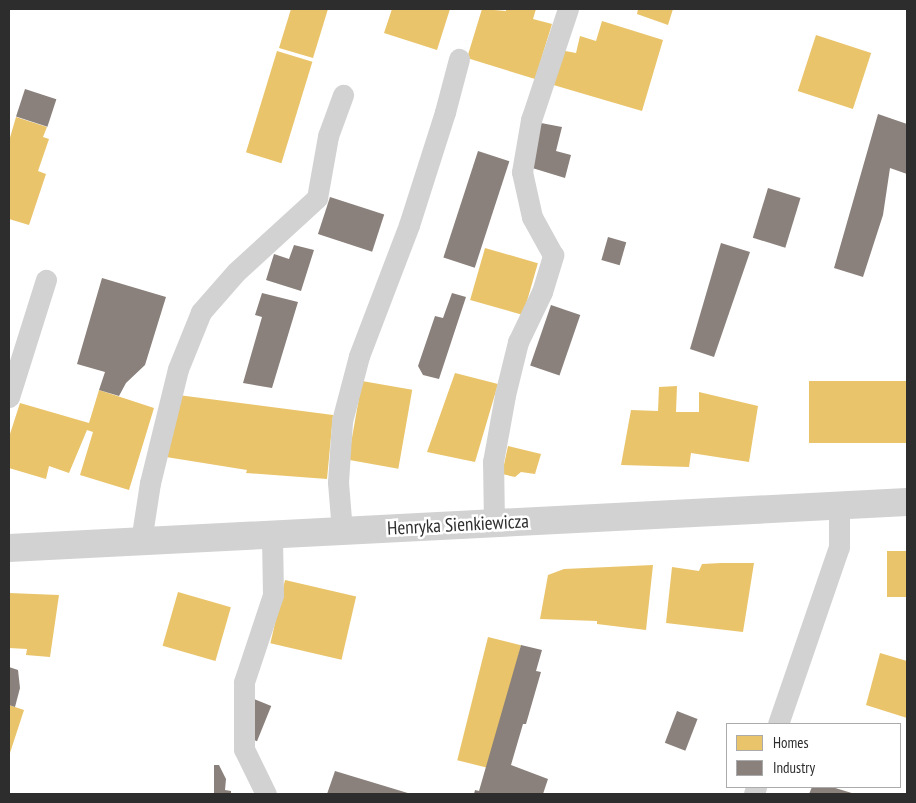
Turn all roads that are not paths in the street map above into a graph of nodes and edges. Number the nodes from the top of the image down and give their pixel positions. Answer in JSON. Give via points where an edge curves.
{"nodes":[{"id":1,"x":568,"y":9,"type":"edge"},
{"id":2,"x":459,"y":59,"type":"dead end"},
{"id":3,"x":343,"y":95,"type":"dead end"},
{"id":4,"x":46,"y":280,"type":"dead end"},
{"id":5,"x":9,"y":398,"type":"edge"},
{"id":6,"x":907,"y":502,"type":"edge"},
{"id":7,"x":839,"y":505,"type":"junction"},
{"id":8,"x":494,"y":523,"type":"junction"},
{"id":9,"x":342,"y":531,"type":"junction"},
{"id":10,"x":272,"y":535,"type":"junction"},
{"id":11,"x":141,"y":541,"type":"junction"},
{"id":12,"x":9,"y":548,"type":"edge"},
{"id":13,"x":778,"y":723,"type":"edge"},
{"id":14,"x":266,"y":794,"type":"edge"}],
"edges":[{"from":1,"to":8,"type":"lane","via":[[531,120],[522,172],[532,217],[553,255],[542,292],[518,342],[505,395],[493,462]]},
{"from":2,"to":9,"type":"lane","via":[[409,225],[359,356],[342,420],[338,482]]},
{"from":3,"to":11,"type":"lane","via":[[328,136],[317,198],[236,272],[201,312],[178,369],[150,483]]},
{"from":4,"to":5,"type":"lane"},
{"from":6,"to":7,"type":"street","name":"Henryka Sienkiewicza"},
{"from":7,"to":8,"type":"street","name":"Henryka Sienkiewicza"},
{"from":7,"to":13,"type":"lane","via":[[840,547]]},
{"from":8,"to":9,"type":"street","name":"Henryka Sienkiewicza"},
{"from":9,"to":10,"type":"street","name":"Henryka Sienkiewicza"},
{"from":10,"to":11,"type":"street","name":"Henryka Sienkiewicza"},
{"from":10,"to":14,"type":"lane","via":[[273,595],[244,682],[244,749]]},
{"from":11,"to":12,"type":"street","name":"Henryka Sienkiewicza"}]}
